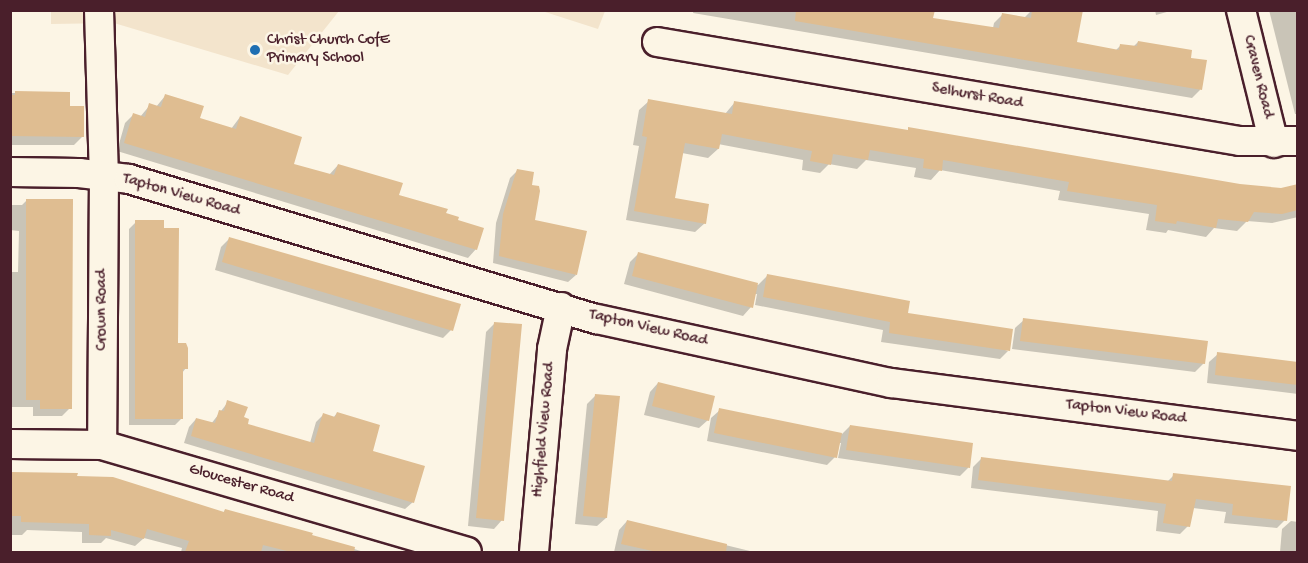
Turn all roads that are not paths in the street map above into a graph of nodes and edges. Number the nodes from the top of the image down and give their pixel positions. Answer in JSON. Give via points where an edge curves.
{"nodes":[{"id":1,"x":99,"y":10,"type":"edge"},
{"id":2,"x":1241,"y":10,"type":"edge"},
{"id":3,"x":657,"y":42,"type":"dead end"},
{"id":4,"x":1286,"y":142,"type":"edge"},
{"id":5,"x":10,"y":172,"type":"edge"},
{"id":6,"x":104,"y":175,"type":"junction"},
{"id":7,"x":561,"y":307,"type":"junction"},
{"id":8,"x":1298,"y":436,"type":"edge"},
{"id":9,"x":10,"y":444,"type":"edge"},
{"id":10,"x":102,"y":445,"type":"junction"},
{"id":11,"x":467,"y":552,"type":"edge"},
{"id":12,"x":534,"y":552,"type":"edge"}],
"edges":[{"from":1,"to":6,"type":"street","name":"Crown Road"},
{"from":2,"to":4,"type":"street","name":"Craven Road"},
{"from":3,"to":4,"type":"street","name":"Selhurst Road","via":[[1240,141]]},
{"from":5,"to":6,"type":"street","name":"Tapton View Road"},
{"from":6,"to":7,"type":"street","name":"Tapton View Road","via":[[129,179]]},
{"from":6,"to":10,"type":"street","name":"Crown Road"},
{"from":7,"to":8,"type":"street","name":"Tapton View Road","via":[[597,320],[891,383]]},
{"from":7,"to":12,"type":"street","name":"Highfield View Road","via":[[552,349]]},
{"from":9,"to":10,"type":"street","name":"Gloucester Road"},
{"from":10,"to":11,"type":"street","name":"Gloucester Road"}]}
